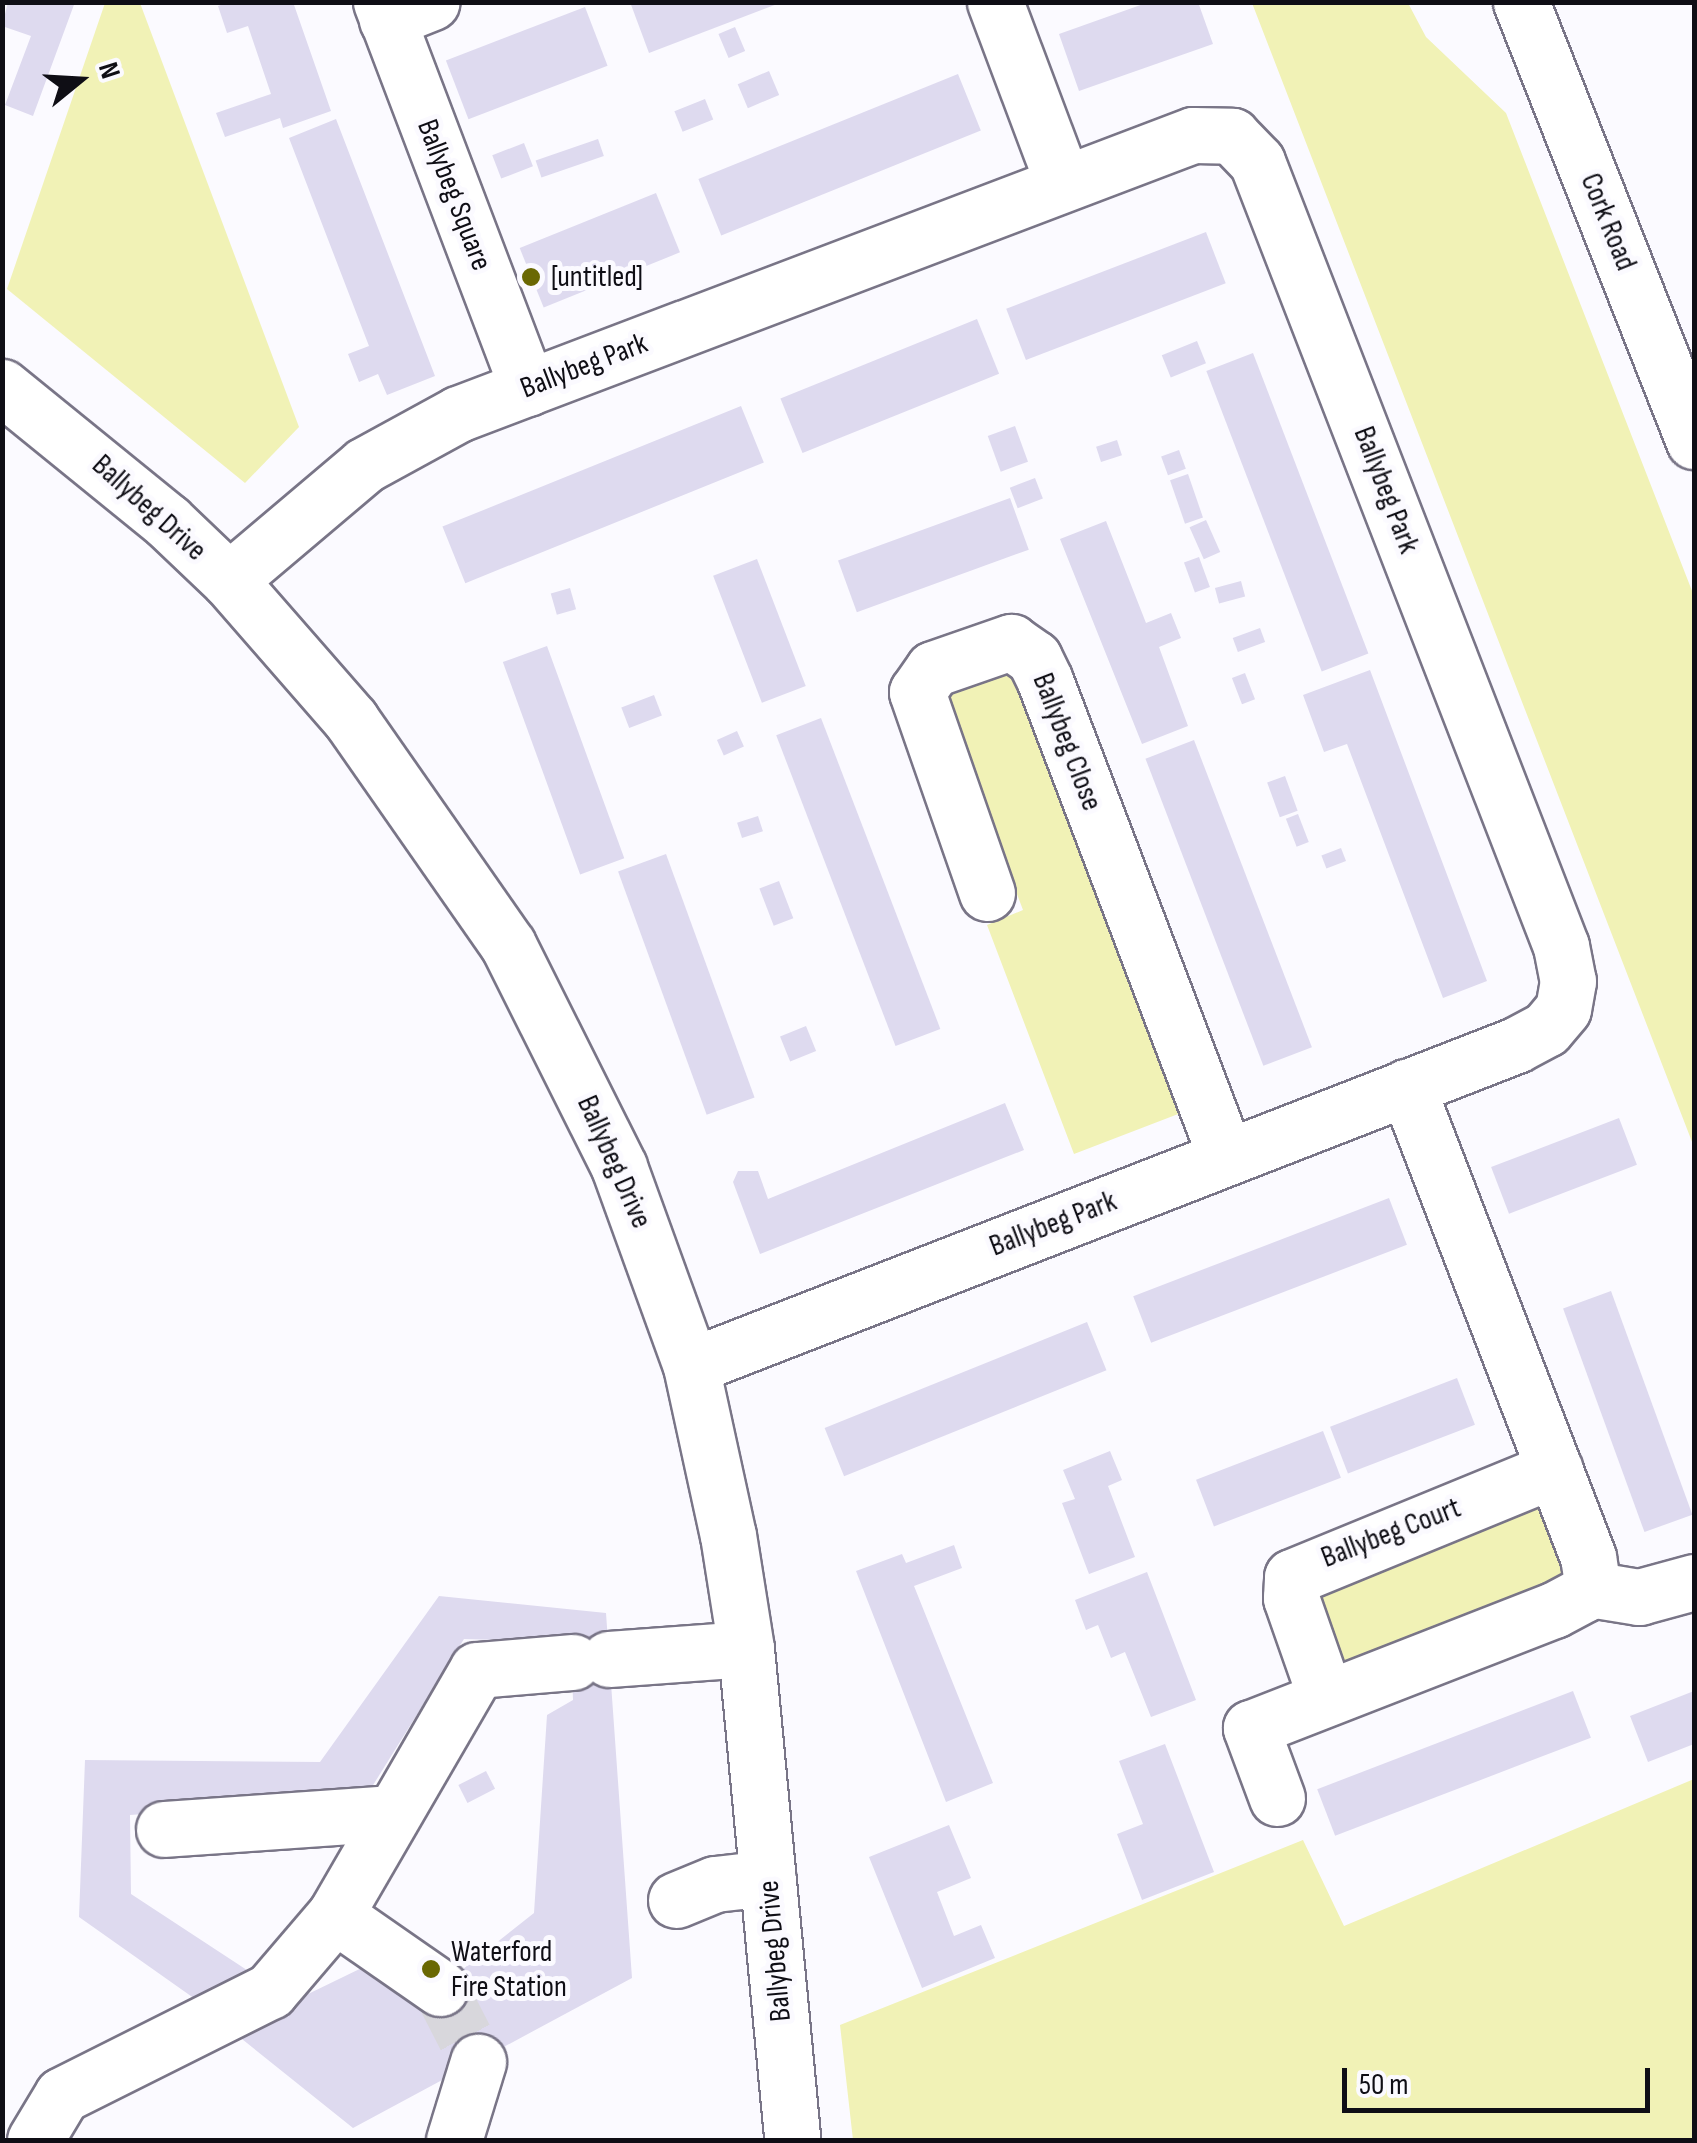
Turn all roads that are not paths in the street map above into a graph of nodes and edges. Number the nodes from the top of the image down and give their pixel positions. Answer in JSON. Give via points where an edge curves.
{"nodes":[{"id":1,"x":995,"y":2,"type":"edge"},
{"id":2,"x":1521,"y":2,"type":"edge"},
{"id":3,"x":400,"y":8,"type":"edge"},
{"id":4,"x":1063,"y":183,"type":"junction"},
{"id":5,"x":2,"y":388,"type":"edge"},
{"id":6,"x":528,"y":388,"type":"junction"},
{"id":7,"x":1694,"y":441,"type":"edge"},
{"id":8,"x":229,"y":580,"type":"junction"},
{"id":9,"x":987,"y":893,"type":"dead end"},
{"id":10,"x":1407,"y":1088,"type":"junction"},
{"id":11,"x":1226,"y":1157,"type":"junction"},
{"id":12,"x":690,"y":1366,"type":"junction"},
{"id":13,"x":1554,"y":1469,"type":"junction"},
{"id":14,"x":1694,"y":1582,"type":"edge"},
{"id":15,"x":1590,"y":1589,"type":"junction"},
{"id":16,"x":746,"y":1649,"type":"junction"},
{"id":17,"x":1326,"y":1698,"type":"junction"},
{"id":18,"x":1277,"y":1798,"type":"dead end"},
{"id":19,"x":390,"y":1813,"type":"junction"},
{"id":20,"x":164,"y":1828,"type":"dead end"},
{"id":21,"x":768,"y":1878,"type":"junction"},
{"id":22,"x":676,"y":1900,"type":"dead end"},
{"id":23,"x":335,"y":1915,"type":"junction"},
{"id":24,"x":440,"y":1988,"type":"tunnel mouth"},
{"id":25,"x":478,"y":2062,"type":"tunnel mouth"},
{"id":26,"x":2,"y":2120,"type":"edge"},
{"id":27,"x":34,"y":2140,"type":"edge"},
{"id":28,"x":454,"y":2140,"type":"edge"},
{"id":29,"x":792,"y":2140,"type":"edge"}],
"edges":[{"from":1,"to":4,"type":"street"},
{"from":2,"to":7,"type":"street","name":"Cork Road"},
{"from":3,"to":6,"type":"street","name":"Ballybeg Square"},
{"from":4,"to":6,"type":"street","name":"Ballybeg Park"},
{"from":4,"to":10,"type":"street","name":"Ballybeg Park","via":[[1193,134],[1220,133],[1249,150],[1548,910],[1568,981],[1556,1021],[1532,1038]]},
{"from":5,"to":8,"type":"street","name":"Ballybeg Drive","via":[[108,468]]},
{"from":6,"to":8,"type":"street","name":"Ballybeg Park","via":[[386,450]]},
{"from":8,"to":12,"type":"street","name":"Ballybeg Drive","via":[[351,720],[508,945],[619,1167]]},
{"from":9,"to":11,"type":"street","name":"Ballybeg Close","via":[[917,692],[932,669],[1011,642],[1034,658],[1045,681]]},
{"from":10,"to":11,"type":"street","name":"Ballybeg Park"},
{"from":10,"to":13,"type":"street"},
{"from":11,"to":12,"type":"street","name":"Ballybeg Park"},
{"from":12,"to":16,"type":"street","name":"Ballybeg Drive"},
{"from":13,"to":15,"type":"street","via":[[1591,1565]]},
{"from":13,"to":17,"type":"street","name":"Ballybeg Court","via":[[1292,1577],[1291,1598]]},
{"from":14,"to":15,"type":"street","via":[[1640,1597]]},
{"from":15,"to":17,"type":"street","via":[[1554,1610]]},
{"from":16,"to":19,"type":"street","via":[[477,1670]]},
{"from":16,"to":21,"type":"street","name":"Ballybeg Drive"},
{"from":17,"to":18,"type":"street","via":[[1251,1728]]},
{"from":19,"to":20,"type":"street"},
{"from":19,"to":23,"type":"street"},
{"from":21,"to":22,"type":"street","via":[[714,1884]]},
{"from":21,"to":29,"type":"street","name":"Ballybeg Drive"},
{"from":23,"to":24,"type":"street"},
{"from":23,"to":27,"type":"street","via":[[270,1990],[62,2096]]},
{"from":25,"to":28,"type":"street"},
{"from":26,"to":27,"type":"street"}]}
